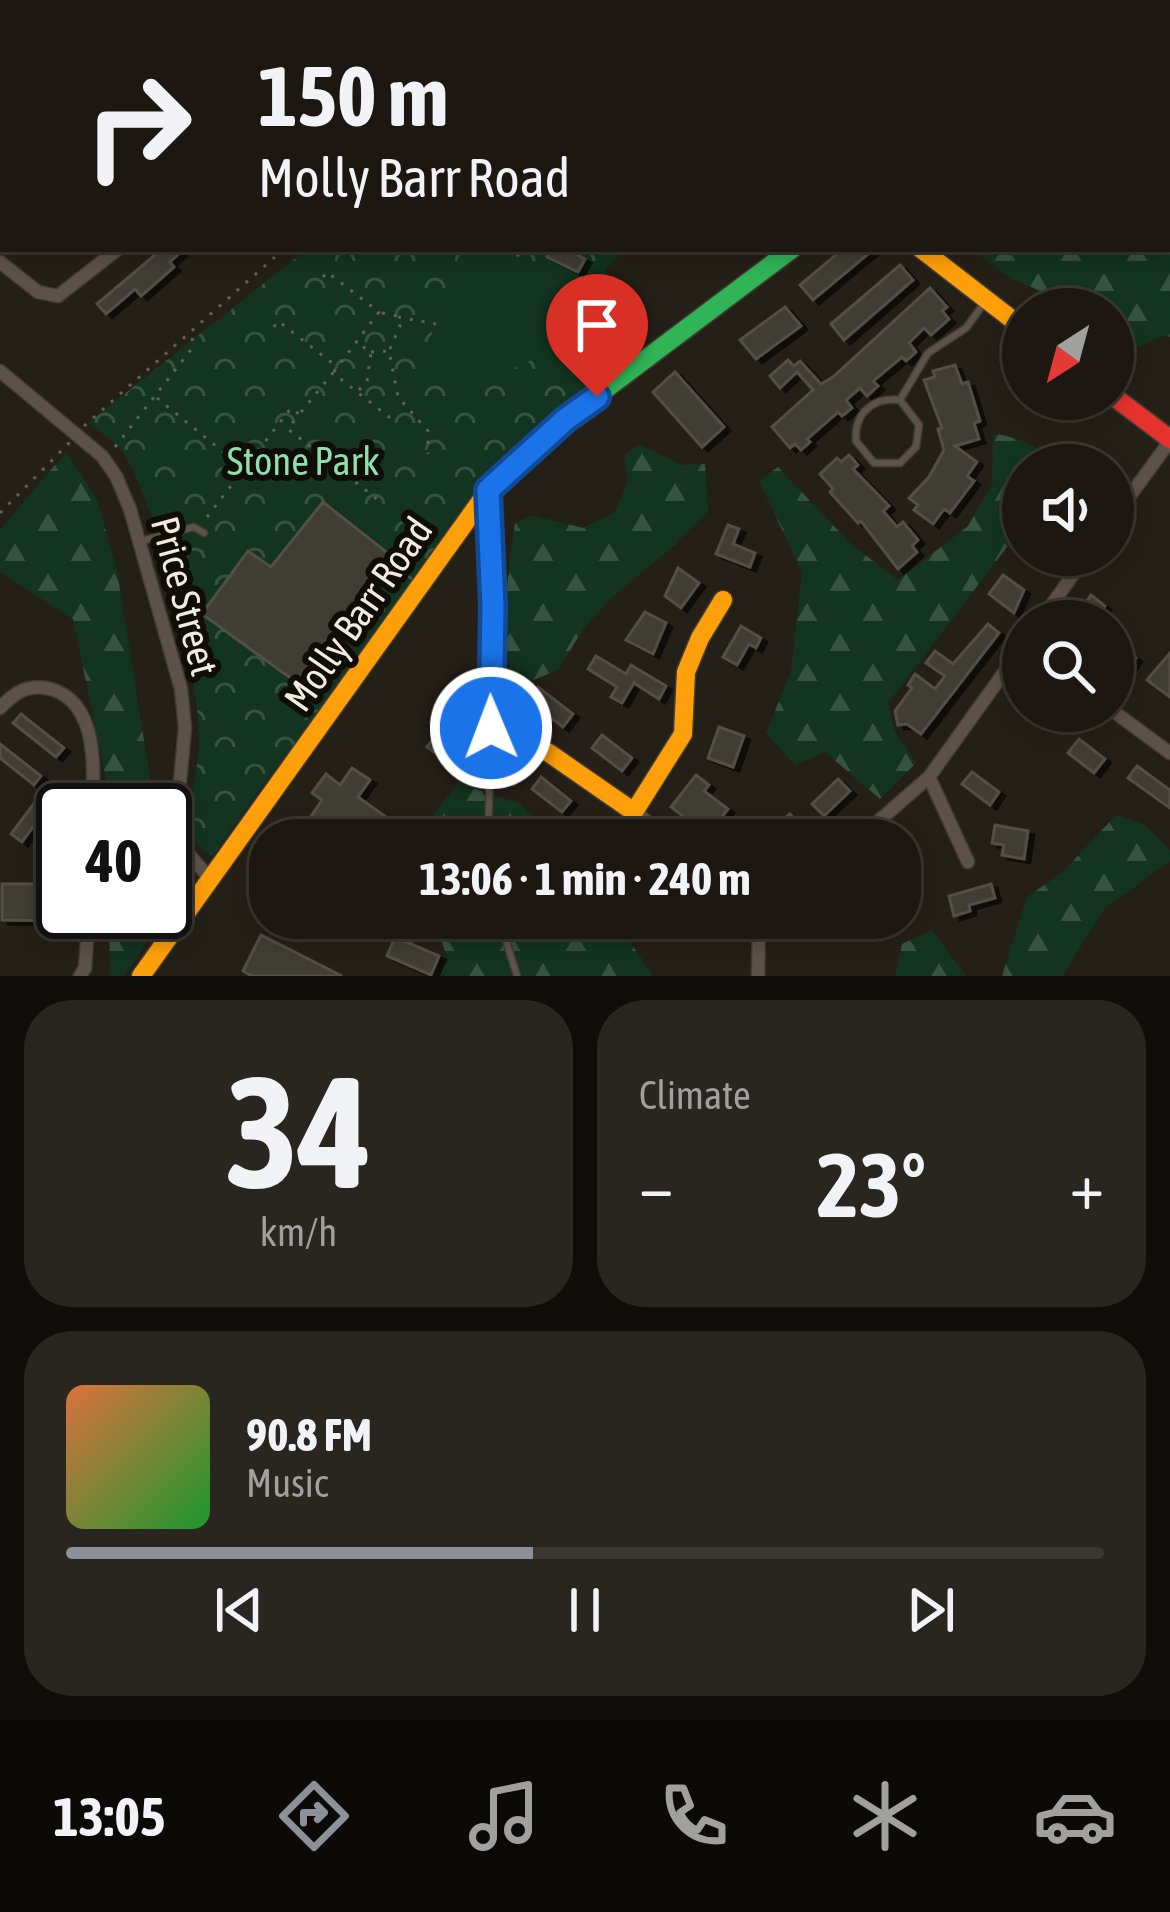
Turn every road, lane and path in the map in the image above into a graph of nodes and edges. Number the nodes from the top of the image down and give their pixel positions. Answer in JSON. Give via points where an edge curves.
{"nodes":[{"id":1,"x":114,"y":252,"type":"edge"},
{"id":2,"x":281,"y":252,"type":"edge"},
{"id":3,"x":519,"y":252,"type":"edge"},
{"id":4,"x":788,"y":252,"type":"edge"},
{"id":5,"x":925,"y":252,"type":"edge"},
{"id":6,"x":517,"y":256,"type":"dead end"},
{"id":7,"x":0,"y":261,"type":"edge"},
{"id":8,"x":323,"y":277,"type":"dead end"},
{"id":9,"x":986,"y":300,"type":"junction"},
{"id":10,"x":379,"y":312,"type":"junction"},
{"id":11,"x":1002,"y":312,"type":"edge"},
{"id":12,"x":397,"y":316,"type":"junction"},
{"id":13,"x":436,"y":324,"type":"dead end"},
{"id":14,"x":194,"y":327,"type":"junction"},
{"id":15,"x":274,"y":327,"type":"dead end"},
{"id":16,"x":356,"y":342,"type":"junction"},
{"id":17,"x":389,"y":351,"type":"junction"},
{"id":18,"x":371,"y":352,"type":"junction"},
{"id":19,"x":338,"y":367,"type":"junction"},
{"id":20,"x":0,"y":371,"type":"edge"},
{"id":21,"x":333,"y":373,"type":"junction"},
{"id":22,"x":357,"y":392,"type":"junction"},
{"id":23,"x":155,"y":396,"type":"junction"},
{"id":24,"x":900,"y":400,"type":"junction"},
{"id":25,"x":1134,"y":412,"type":"edge"},
{"id":26,"x":299,"y":414,"type":"junction"},
{"id":27,"x":386,"y":422,"type":"dead end"},
{"id":28,"x":76,"y":433,"type":"junction"},
{"id":29,"x":1170,"y":440,"type":"edge"},
{"id":30,"x":115,"y":447,"type":"dead end"},
{"id":31,"x":428,"y":454,"type":"dead end"},
{"id":32,"x":244,"y":469,"type":"junction"},
{"id":33,"x":488,"y":490,"type":"junction"},
{"id":34,"x":1134,"y":490,"type":"edge"},
{"id":35,"x":377,"y":499,"type":"dead end"},
{"id":36,"x":0,"y":513,"type":"edge"},
{"id":37,"x":207,"y":517,"type":"dead end"},
{"id":38,"x":204,"y":533,"type":"dead end"},
{"id":39,"x":141,"y":541,"type":"junction"},
{"id":40,"x":723,"y":600,"type":"dead end"},
{"id":41,"x":1002,"y":675,"type":"edge"},
{"id":42,"x":0,"y":708,"type":"edge"},
{"id":43,"x":1134,"y":726,"type":"edge"},
{"id":44,"x":491,"y":728,"type":"junction"},
{"id":45,"x":1170,"y":753,"type":"edge"},
{"id":46,"x":929,"y":777,"type":"junction"},
{"id":47,"x":93,"y":783,"type":"edge"},
{"id":48,"x":634,"y":812,"type":"junction"},
{"id":49,"x":488,"y":819,"type":"edge"},
{"id":50,"x":644,"y":819,"type":"edge"},
{"id":51,"x":880,"y":819,"type":"edge"},
{"id":52,"x":968,"y":862,"type":"dead end"},
{"id":53,"x":210,"y":879,"type":"junction"},
{"id":54,"x":87,"y":939,"type":"edge"},
{"id":55,"x":506,"y":939,"type":"edge"},
{"id":56,"x":759,"y":939,"type":"edge"},
{"id":57,"x":80,"y":976,"type":"edge"},
{"id":58,"x":141,"y":976,"type":"edge"},
{"id":59,"x":517,"y":976,"type":"edge"},
{"id":60,"x":758,"y":976,"type":"edge"}],
"edges":[{"from":1,"to":7,"type":"street","via":[[58,296],[38,292]]},
{"from":2,"to":14,"type":"path"},
{"from":3,"to":6,"type":"path"},
{"from":4,"to":33,"type":"main road","name":"Molly Barr Road","via":[[566,419]]},
{"from":5,"to":9,"type":"main road"},
{"from":8,"to":10,"type":"path","via":[[340,278],[348,293]]},
{"from":9,"to":11,"type":"main road"},
{"from":9,"to":24,"type":"lane","via":[[966,328],[928,353]]},
{"from":10,"to":12,"type":"path"},
{"from":10,"to":16,"type":"path"},
{"from":12,"to":13,"type":"path"},
{"from":12,"to":17,"type":"path"},
{"from":14,"to":23,"type":"path","via":[[190,351]]},
{"from":14,"to":28,"type":"path"},
{"from":15,"to":19,"type":"path","via":[[286,323],[299,342]]},
{"from":16,"to":18,"type":"path"},
{"from":16,"to":19,"type":"path"},
{"from":17,"to":18,"type":"path"},
{"from":17,"to":31,"type":"path","via":[[398,397],[428,431]]},
{"from":18,"to":22,"type":"path"},
{"from":19,"to":21,"type":"path"},
{"from":20,"to":28,"type":"street","name":"Price Street"},
{"from":21,"to":22,"type":"path"},
{"from":21,"to":26,"type":"path"},
{"from":22,"to":27,"type":"path"},
{"from":23,"to":30,"type":"path"},
{"from":23,"to":32,"type":"path"},
{"from":24,"to":24,"type":"lane","via":[[876,402],[859,418],[856,441],[874,463],[900,463],[916,447],[920,425]]},
{"from":25,"to":29,"type":"main road"},
{"from":26,"to":32,"type":"path","via":[[291,408]]},
{"from":26,"to":35,"type":"path","via":[[288,429]]},
{"from":28,"to":36,"type":"path"},
{"from":28,"to":39,"type":"street","name":"Price Street","via":[[116,476]]},
{"from":29,"to":34,"type":"street"},
{"from":32,"to":37,"type":"path"},
{"from":33,"to":44,"type":"main road"},
{"from":33,"to":53,"type":"main road","name":"Molly Barr Road"},
{"from":38,"to":39,"type":"lane","via":[[194,526]]},
{"from":39,"to":53,"type":"street","name":"Price Street","via":[[181,689],[181,845]]},
{"from":40,"to":48,"type":"main road","via":[[686,672],[683,734]]},
{"from":41,"to":46,"type":"street"},
{"from":42,"to":47,"type":"street","via":[[28,687],[64,694],[88,728]]},
{"from":43,"to":45,"type":"street"},
{"from":44,"to":48,"type":"main road","via":[[531,740]]},
{"from":44,"to":49,"type":"lane"},
{"from":46,"to":51,"type":"street"},
{"from":46,"to":52,"type":"street"},
{"from":48,"to":50,"type":"street"},
{"from":53,"to":58,"type":"main road","name":"Molly Barr Road"},
{"from":54,"to":57,"type":"street"},
{"from":55,"to":59,"type":"lane"},
{"from":56,"to":60,"type":"street"}]}
